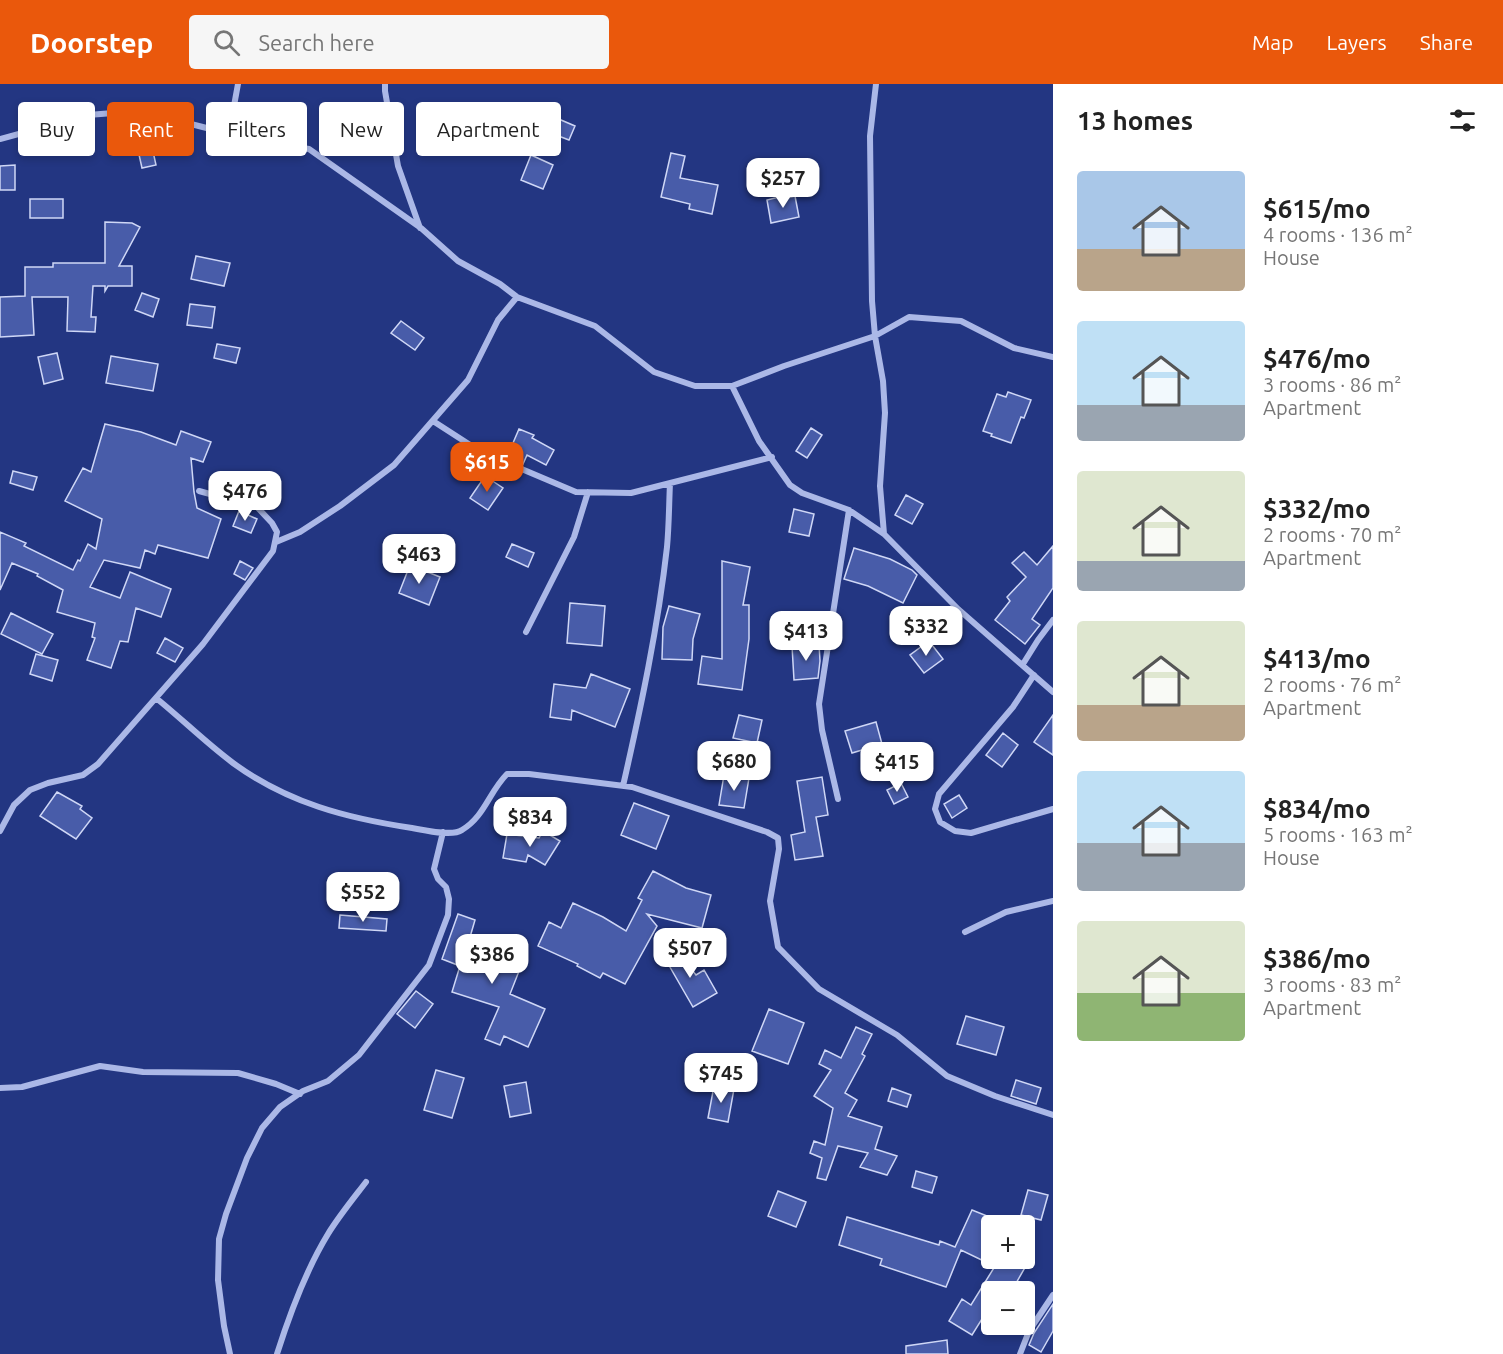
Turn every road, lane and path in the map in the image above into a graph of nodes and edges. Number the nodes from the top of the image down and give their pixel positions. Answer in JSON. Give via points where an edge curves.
{"nodes":[{"id":1,"x":238,"y":84,"type":"edge"},
{"id":2,"x":386,"y":84,"type":"edge"},
{"id":3,"x":876,"y":84,"type":"edge"},
{"id":4,"x":235,"y":102,"type":"edge"},
{"id":5,"x":206,"y":128,"type":"edge"},
{"id":6,"x":0,"y":139,"type":"edge"},
{"id":7,"x":307,"y":149,"type":"edge"},
{"id":8,"x":421,"y":228,"type":"junction"},
{"id":9,"x":517,"y":297,"type":"junction"},
{"id":10,"x":875,"y":336,"type":"junction"},
{"id":11,"x":1053,"y":357,"type":"edge"},
{"id":12,"x":732,"y":386,"type":"junction"},
{"id":13,"x":433,"y":421,"type":"junction"},
{"id":14,"x":772,"y":457,"type":"junction"},
{"id":15,"x":670,"y":483,"type":"junction"},
{"id":16,"x":199,"y":491,"type":"dead end"},
{"id":17,"x":588,"y":492,"type":"junction"},
{"id":18,"x":849,"y":510,"type":"junction"},
{"id":19,"x":884,"y":534,"type":"junction"},
{"id":20,"x":276,"y":542,"type":"junction"},
{"id":21,"x":1053,"y":620,"type":"edge"},
{"id":22,"x":526,"y":632,"type":"dead end"},
{"id":23,"x":1023,"y":664,"type":"junction"},
{"id":24,"x":1034,"y":675,"type":"junction"},
{"id":25,"x":1053,"y":692,"type":"edge"},
{"id":26,"x":156,"y":698,"type":"junction"},
{"id":27,"x":623,"y":786,"type":"junction"},
{"id":28,"x":838,"y":799,"type":"dead end"},
{"id":29,"x":1053,"y":809,"type":"edge"},
{"id":30,"x":0,"y":831,"type":"edge"},
{"id":31,"x":443,"y":832,"type":"junction"},
{"id":32,"x":1053,"y":901,"type":"edge"},
{"id":33,"x":965,"y":932,"type":"dead end"},
{"id":34,"x":0,"y":1088,"type":"edge"},
{"id":35,"x":300,"y":1094,"type":"junction"},
{"id":36,"x":1053,"y":1115,"type":"edge"},
{"id":37,"x":366,"y":1182,"type":"dead end"},
{"id":38,"x":1053,"y":1295,"type":"edge"},
{"id":39,"x":230,"y":1354,"type":"edge"},
{"id":40,"x":278,"y":1354,"type":"edge"},
{"id":41,"x":1020,"y":1354,"type":"edge"}],
"edges":[{"from":1,"to":4,"type":"street"},
{"from":2,"to":8,"type":"street","via":[[398,166]]},
{"from":3,"to":10,"type":"street","via":[[870,136]]},
{"from":5,"to":6,"type":"street","via":[[126,112],[79,117]]},
{"from":7,"to":8,"type":"street"},
{"from":8,"to":9,"type":"street","via":[[458,261]]},
{"from":9,"to":12,"type":"street","via":[[595,326],[654,372],[695,386]]},
{"from":9,"to":13,"type":"street","via":[[498,320],[468,380]]},
{"from":10,"to":11,"type":"street","via":[[909,317],[961,321],[1014,348]]},
{"from":10,"to":12,"type":"street"},
{"from":10,"to":19,"type":"street","via":[[884,381],[880,486]]},
{"from":12,"to":14,"type":"street","via":[[759,441]]},
{"from":13,"to":17,"type":"street","via":[[481,452],[576,492]]},
{"from":13,"to":20,"type":"street","via":[[394,465],[340,506],[300,532]]},
{"from":14,"to":15,"type":"street"},
{"from":14,"to":18,"type":"street","via":[[790,485]]},
{"from":15,"to":17,"type":"street","via":[[631,493]]},
{"from":15,"to":27,"type":"street","via":[[667,544],[653,643]]},
{"from":16,"to":20,"type":"street","via":[[257,507],[277,532]]},
{"from":17,"to":22,"type":"street","via":[[574,537]]},
{"from":18,"to":19,"type":"street"},
{"from":18,"to":28,"type":"street","via":[[819,704]]},
{"from":19,"to":23,"type":"street","via":[[958,609]]},
{"from":20,"to":26,"type":"street","via":[[203,644]]},
{"from":21,"to":23,"type":"street"},
{"from":23,"to":24,"type":"street"},
{"from":24,"to":25,"type":"street"},
{"from":24,"to":29,"type":"street","via":[[996,728],[939,794],[935,808],[940,822],[955,831],[971,833]]},
{"from":26,"to":30,"type":"street","via":[[98,764],[83,775],[30,790],[14,805]]},
{"from":26,"to":31,"type":"street","via":[[233,762],[303,802],[360,820]]},
{"from":27,"to":31,"type":"street","via":[[507,774],[481,814],[460,832]]},
{"from":27,"to":36,"type":"street","via":[[778,838],[770,901],[778,947],[819,989],[897,1035],[946,1076]]},
{"from":31,"to":35,"type":"street","via":[[434,869],[446,887],[448,915],[429,965],[358,1055],[328,1081]]},
{"from":32,"to":33,"type":"street","via":[[1006,912]]},
{"from":34,"to":35,"type":"street","via":[[22,1087],[100,1066],[143,1072],[238,1073]]},
{"from":35,"to":39,"type":"street","via":[[280,1107],[262,1128],[247,1158],[219,1239],[218,1280]]},
{"from":37,"to":40,"type":"street","via":[[314,1260]]},
{"from":38,"to":41,"type":"street","via":[[1029,1330]]}]}
